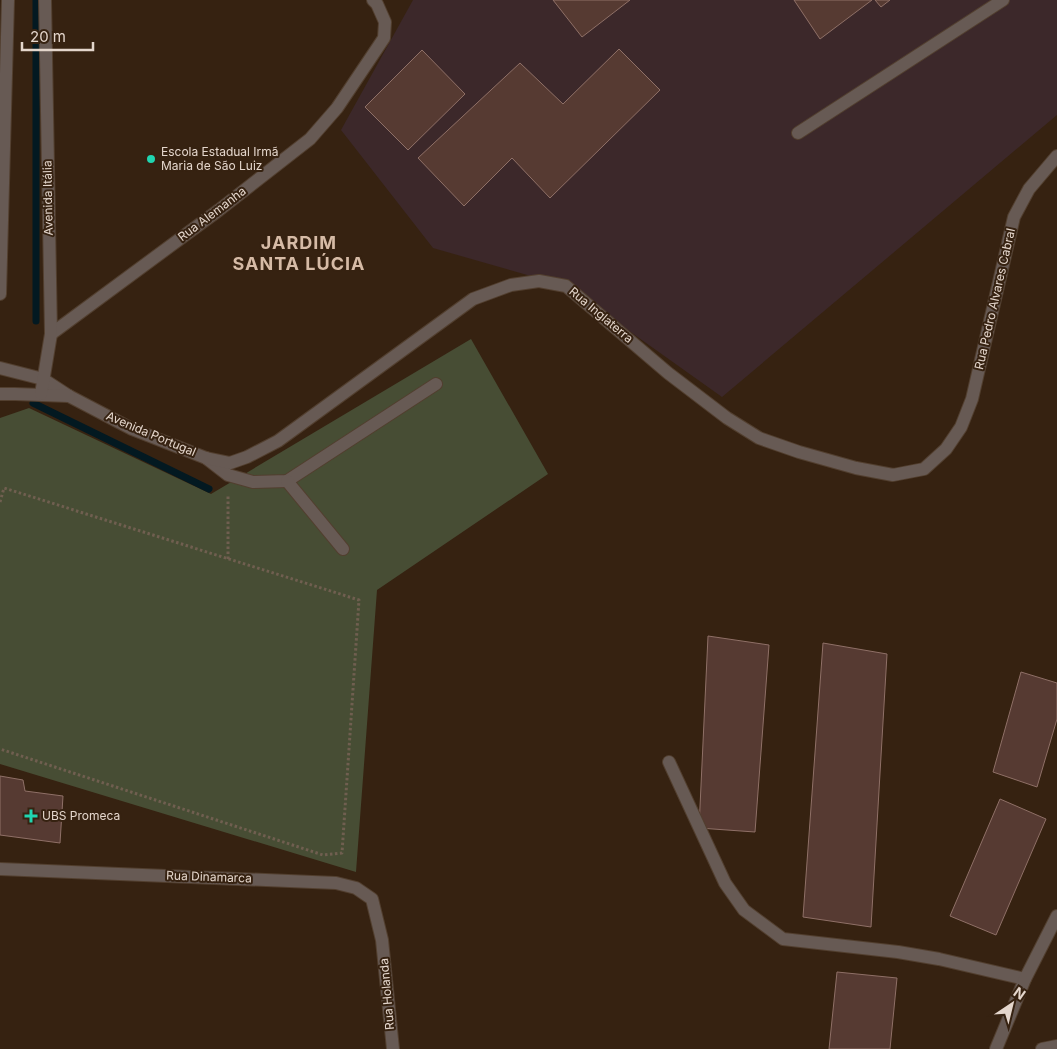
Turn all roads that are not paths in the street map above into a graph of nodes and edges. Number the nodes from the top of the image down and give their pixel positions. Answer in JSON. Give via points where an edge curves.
{"nodes":[{"id":1,"x":8,"y":0,"type":"edge"},
{"id":2,"x":45,"y":0,"type":"edge"},
{"id":3,"x":373,"y":0,"type":"edge"},
{"id":4,"x":1003,"y":0,"type":"edge"},
{"id":5,"x":798,"y":133,"type":"dead end"},
{"id":6,"x":1057,"y":156,"type":"edge"},
{"id":7,"x":0,"y":294,"type":"edge"},
{"id":8,"x":51,"y":334,"type":"junction"},
{"id":9,"x":0,"y":368,"type":"edge"},
{"id":10,"x":43,"y":379,"type":"junction"},
{"id":11,"x":436,"y":384,"type":"dead end"},
{"id":12,"x":0,"y":394,"type":"edge"},
{"id":13,"x":41,"y":394,"type":"junction"},
{"id":14,"x":69,"y":396,"type":"junction"},
{"id":15,"x":946,"y":449,"type":"joint"},
{"id":16,"x":206,"y":458,"type":"junction"},
{"id":17,"x":287,"y":481,"type":"junction"},
{"id":18,"x":343,"y":549,"type":"dead end"},
{"id":19,"x":668,"y":762,"type":"dead end"},
{"id":20,"x":0,"y":869,"type":"edge"},
{"id":21,"x":1057,"y":916,"type":"edge"},
{"id":22,"x":382,"y":940,"type":"joint"},
{"id":23,"x":1025,"y":979,"type":"junction"},
{"id":24,"x":1057,"y":1046,"type":"edge"},
{"id":25,"x":393,"y":1049,"type":"edge"},
{"id":26,"x":996,"y":1049,"type":"edge"},
{"id":27,"x":1042,"y":1049,"type":"edge"}],
"edges":[{"from":1,"to":7,"type":"street"},
{"from":2,"to":8,"type":"street","name":"Avenida Itália"},
{"from":3,"to":8,"type":"street","name":"Rua Alemanha","via":[[385,22],[384,38],[337,108],[310,139]]},
{"from":4,"to":5,"type":"street"},
{"from":6,"to":15,"type":"street","name":"Rua Pedro Alvares Cabral","via":[[1029,189],[1014,217],[972,399],[961,427]]},
{"from":8,"to":10,"type":"street","name":"Avenida Itália"},
{"from":9,"to":10,"type":"street","name":"Avenida Portugal"},
{"from":10,"to":13,"type":"street","name":"Avenida Itália"},
{"from":10,"to":14,"type":"street","name":"Avenida Portugal"},
{"from":11,"to":17,"type":"street"},
{"from":12,"to":13,"type":"street","name":"Avenida Portugal"},
{"from":13,"to":14,"type":"street","name":"Avenida Portugal"},
{"from":14,"to":16,"type":"street","name":"Avenida Portugal","via":[[132,429]]},
{"from":15,"to":16,"type":"street","name":"Rua Inglaterra","via":[[924,469],[893,475],[856,468],[760,438],[727,418],[668,373],[566,286],[539,280],[511,284],[473,299],[278,441],[230,464]]},
{"from":16,"to":17,"type":"street","via":[[228,475],[253,482]]},
{"from":17,"to":18,"type":"street"},
{"from":19,"to":23,"type":"street","via":[[725,883],[744,910],[783,939],[898,952]]},
{"from":20,"to":22,"type":"street","name":"Rua Dinamarca","via":[[336,883],[356,888],[372,899]]},
{"from":21,"to":23,"type":"street"},
{"from":22,"to":25,"type":"street","name":"Rua Holanda"},
{"from":23,"to":26,"type":"street"},
{"from":24,"to":27,"type":"street"}]}
